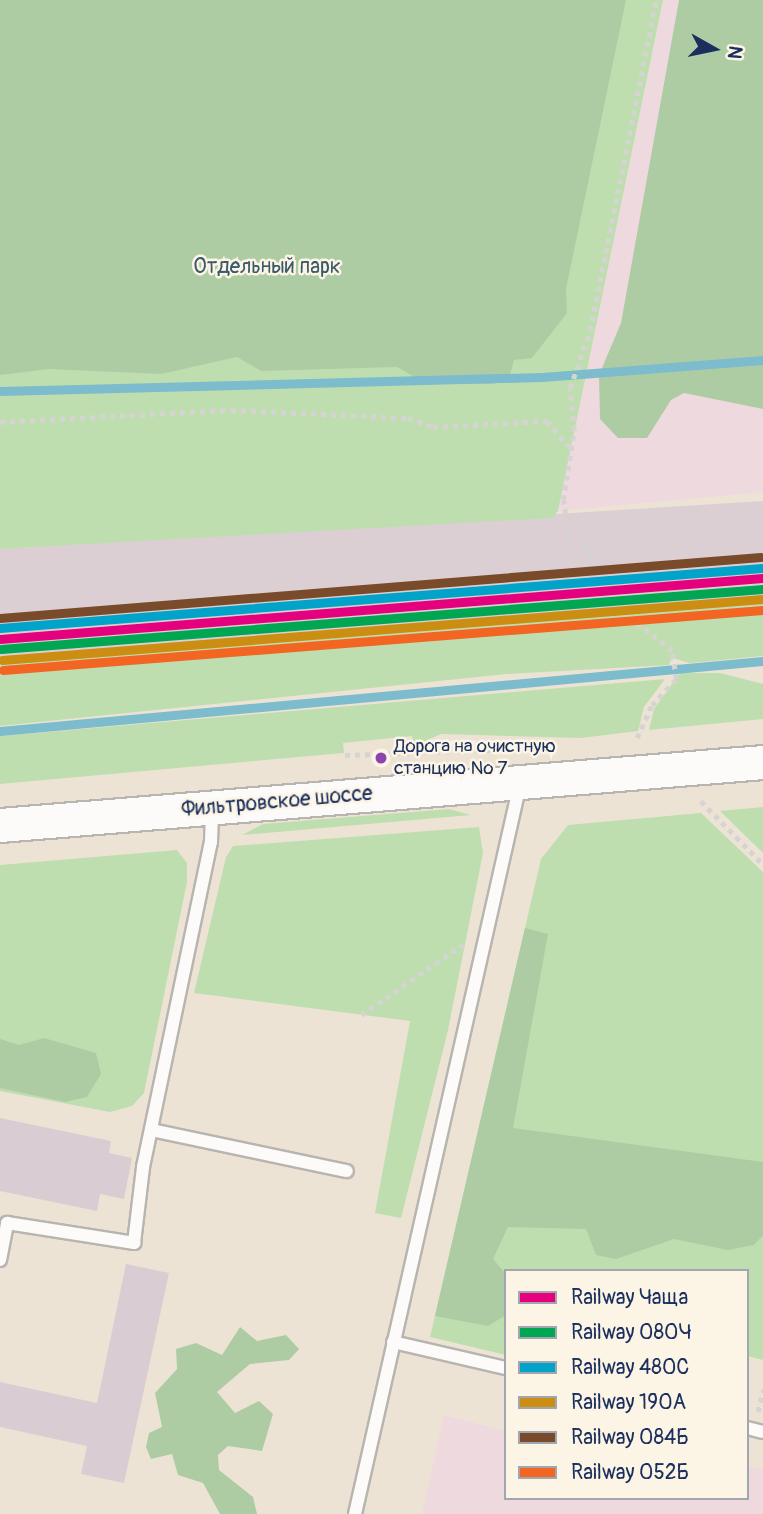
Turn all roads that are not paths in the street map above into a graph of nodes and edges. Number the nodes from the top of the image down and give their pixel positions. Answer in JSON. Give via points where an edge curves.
{"nodes":[{"id":1,"x":763,"y":762,"type":"edge"},
{"id":2,"x":520,"y":780,"type":"junction"},
{"id":3,"x":213,"y":807,"type":"junction"},
{"id":4,"x":0,"y":825,"type":"edge"},
{"id":5,"x":152,"y":1130,"type":"junction"},
{"id":6,"x":347,"y":1171,"type":"dead end"},
{"id":7,"x":0,"y":1261,"type":"edge"},
{"id":8,"x":393,"y":1342,"type":"junction"},
{"id":9,"x":504,"y":1368,"type":"edge"},
{"id":10,"x":355,"y":1514,"type":"edge"}],
"edges":[{"from":1,"to":2,"type":"main road","name":"Фильтровское шоссе"},
{"from":2,"to":3,"type":"main road","name":"Фильтровское шоссе"},
{"from":2,"to":8,"type":"lane"},
{"from":3,"to":4,"type":"main road","name":"Фильтровское шоссе"},
{"from":3,"to":5,"type":"lane","via":[[211,842]]},
{"from":5,"to":6,"type":"lane"},
{"from":5,"to":7,"type":"lane","via":[[134,1243],[7,1223]]},
{"from":8,"to":9,"type":"lane"},
{"from":8,"to":10,"type":"lane"}]}
